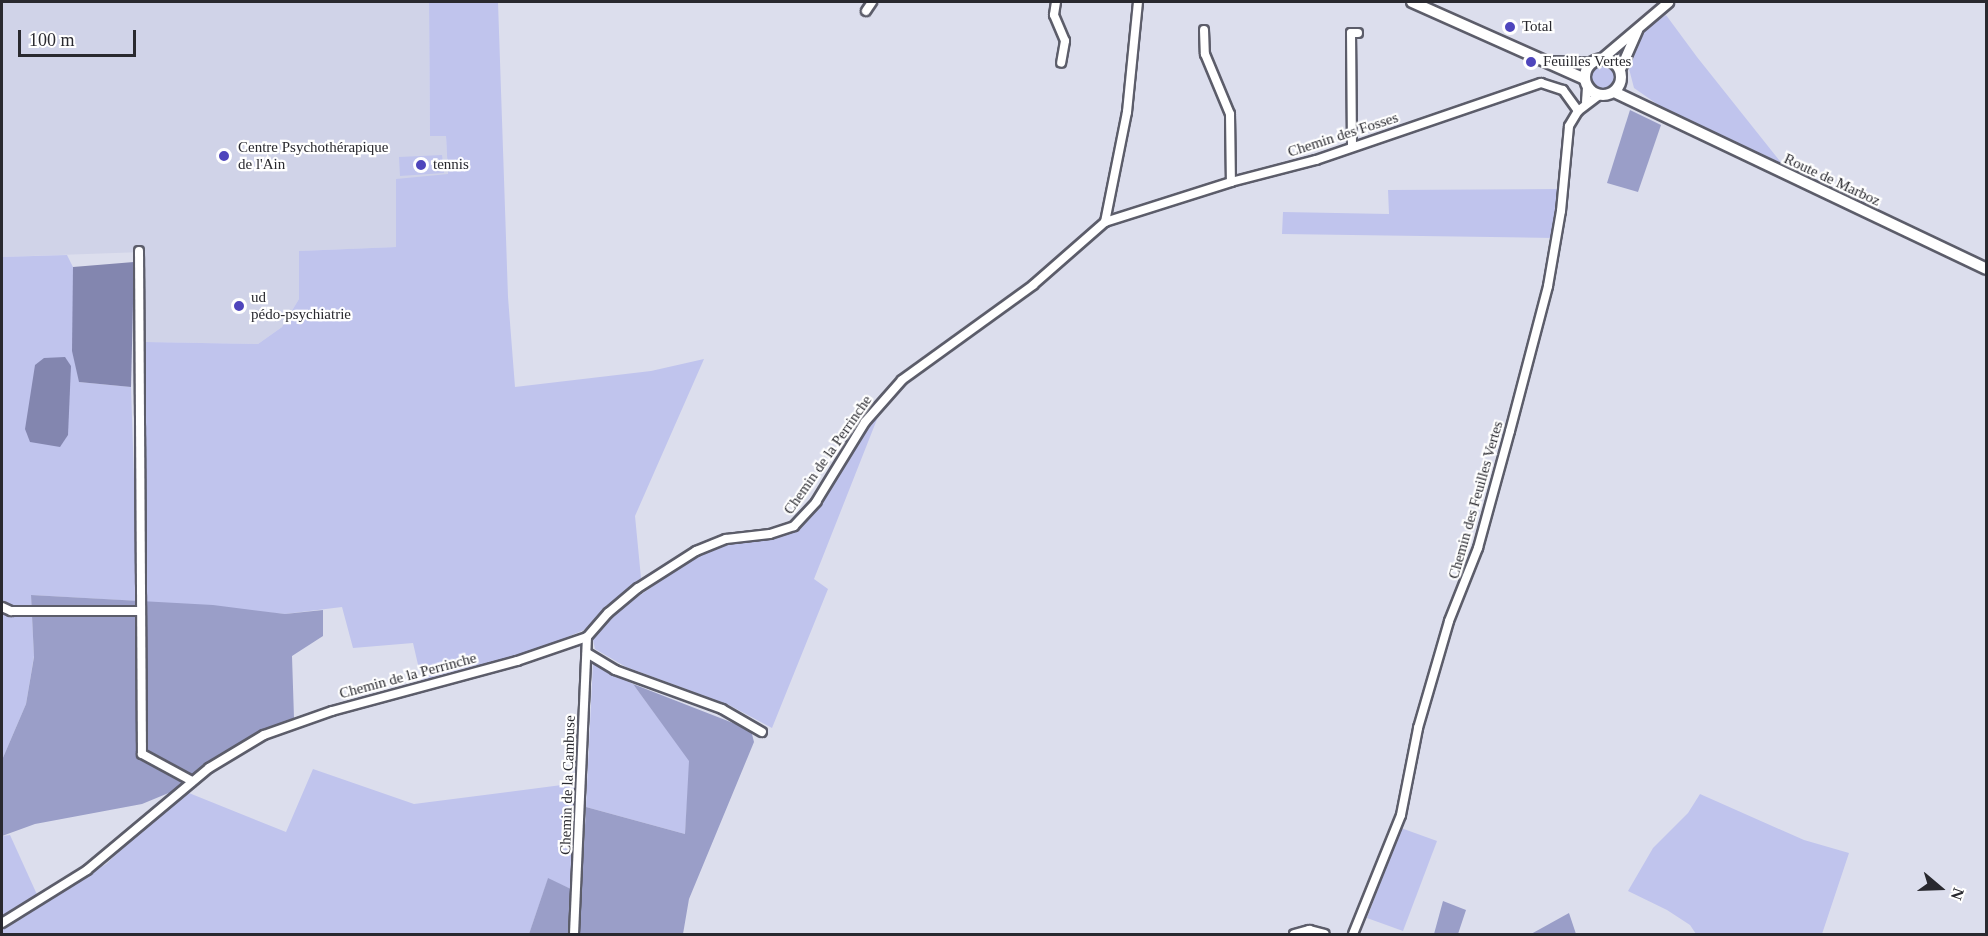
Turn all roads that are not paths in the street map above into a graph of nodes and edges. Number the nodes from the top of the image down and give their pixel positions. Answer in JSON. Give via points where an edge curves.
{"nodes":[{"id":1,"x":872,"y":2,"type":"edge"},
{"id":2,"x":1056,"y":2,"type":"edge"},
{"id":3,"x":1138,"y":2,"type":"edge"},
{"id":4,"x":1412,"y":2,"type":"edge"},
{"id":5,"x":1662,"y":4,"type":"edge"},
{"id":6,"x":866,"y":11,"type":"dead end"},
{"id":7,"x":1651,"y":14,"type":"junction"},
{"id":8,"x":1203,"y":30,"type":"dead end"},
{"id":9,"x":1358,"y":33,"type":"dead end"},
{"id":10,"x":1602,"y":58,"type":"junction"},
{"id":11,"x":1544,"y":60,"type":"junction"},
{"id":12,"x":1061,"y":63,"type":"dead end"},
{"id":13,"x":1589,"y":64,"type":"junction"},
{"id":14,"x":1620,"y":69,"type":"junction"},
{"id":15,"x":1621,"y":82,"type":"junction"},
{"id":16,"x":1586,"y":83,"type":"junction"},
{"id":17,"x":1614,"y":92,"type":"junction"},
{"id":18,"x":1599,"y":95,"type":"junction"},
{"id":19,"x":1586,"y":103,"type":"junction"},
{"id":20,"x":1578,"y":111,"type":"junction"},
{"id":21,"x":1664,"y":119,"type":"junction"},
{"id":22,"x":1352,"y":146,"type":"junction"},
{"id":23,"x":1231,"y":182,"type":"junction"},
{"id":24,"x":1105,"y":222,"type":"junction"},
{"id":25,"x":139,"y":251,"type":"dead end"},
{"id":26,"x":1986,"y":269,"type":"edge"},
{"id":27,"x":2,"y":607,"type":"edge"},
{"id":28,"x":141,"y":611,"type":"junction"},
{"id":29,"x":587,"y":637,"type":"junction"},
{"id":30,"x":587,"y":653,"type":"junction"},
{"id":31,"x":762,"y":732,"type":"dead end"},
{"id":32,"x":192,"y":781,"type":"junction"},
{"id":33,"x":2,"y":923,"type":"edge"},
{"id":34,"x":574,"y":934,"type":"edge"},
{"id":35,"x":1294,"y":934,"type":"edge"},
{"id":36,"x":1325,"y":934,"type":"edge"},
{"id":37,"x":1353,"y":934,"type":"edge"}],
"edges":[{"from":1,"to":6,"type":"street"},
{"from":2,"to":12,"type":"street","via":[[1054,15],[1065,41]]},
{"from":3,"to":24,"type":"street","via":[[1127,112]]},
{"from":4,"to":11,"type":"main road"},
{"from":5,"to":7,"type":"street"},
{"from":7,"to":10,"type":"street"},
{"from":7,"to":14,"type":"street","via":[[1628,44]]},
{"from":8,"to":23,"type":"street","via":[[1205,54],[1229,106]]},
{"from":9,"to":22,"type":"street","via":[[1351,33]]},
{"from":10,"to":13,"type":"main road"},
{"from":10,"to":14,"type":"main road","via":[[1613,61]]},
{"from":11,"to":13,"type":"main road"},
{"from":11,"to":16,"type":"main road"},
{"from":13,"to":16,"type":"main road"},
{"from":14,"to":15,"type":"main road"},
{"from":15,"to":17,"type":"main road"},
{"from":15,"to":21,"type":"main road","name":"Route de Marboz"},
{"from":16,"to":18,"type":"main road"},
{"from":16,"to":19,"type":"street"},
{"from":17,"to":18,"type":"main road"},
{"from":17,"to":21,"type":"main road","name":"Route de Marboz"},
{"from":18,"to":19,"type":"street"},
{"from":19,"to":20,"type":"street","name":"Chemin des Feuilles Vertes"},
{"from":20,"to":22,"type":"street","name":"Chemin des Fosses","via":[[1563,90],[1541,83]]},
{"from":20,"to":37,"type":"street","name":"Chemin des Feuilles Vertes","via":[[1567,133],[1561,211],[1548,286],[1510,431],[1478,548],[1449,621],[1418,728],[1401,816]]},
{"from":21,"to":26,"type":"main road","name":"Route de Marboz"},
{"from":22,"to":23,"type":"street","name":"Chemin des Fosses","via":[[1316,160]]},
{"from":23,"to":24,"type":"street","name":"Chemin des Fosses"},
{"from":24,"to":29,"type":"street","name":"Chemin de la Perrinche","via":[[1033,285],[902,380],[865,422],[816,502],[794,526],[770,534],[726,539],[696,551],[638,588]]},
{"from":25,"to":28,"type":"street"},
{"from":27,"to":28,"type":"street","via":[[11,611]]},
{"from":28,"to":32,"type":"street","via":[[142,754]]},
{"from":29,"to":30,"type":"street","name":"Chemin de la Cambuse"},
{"from":29,"to":32,"type":"street","name":"Chemin de la Perrinche","via":[[517,661],[296,722],[231,753]]},
{"from":30,"to":31,"type":"street","via":[[615,670],[722,708]]},
{"from":30,"to":34,"type":"street","name":"Chemin de la Cambuse"},
{"from":32,"to":33,"type":"street","name":"Chemin de la Perrinche","via":[[87,870]]},
{"from":35,"to":36,"type":"street","via":[[1309,930]]}]}
